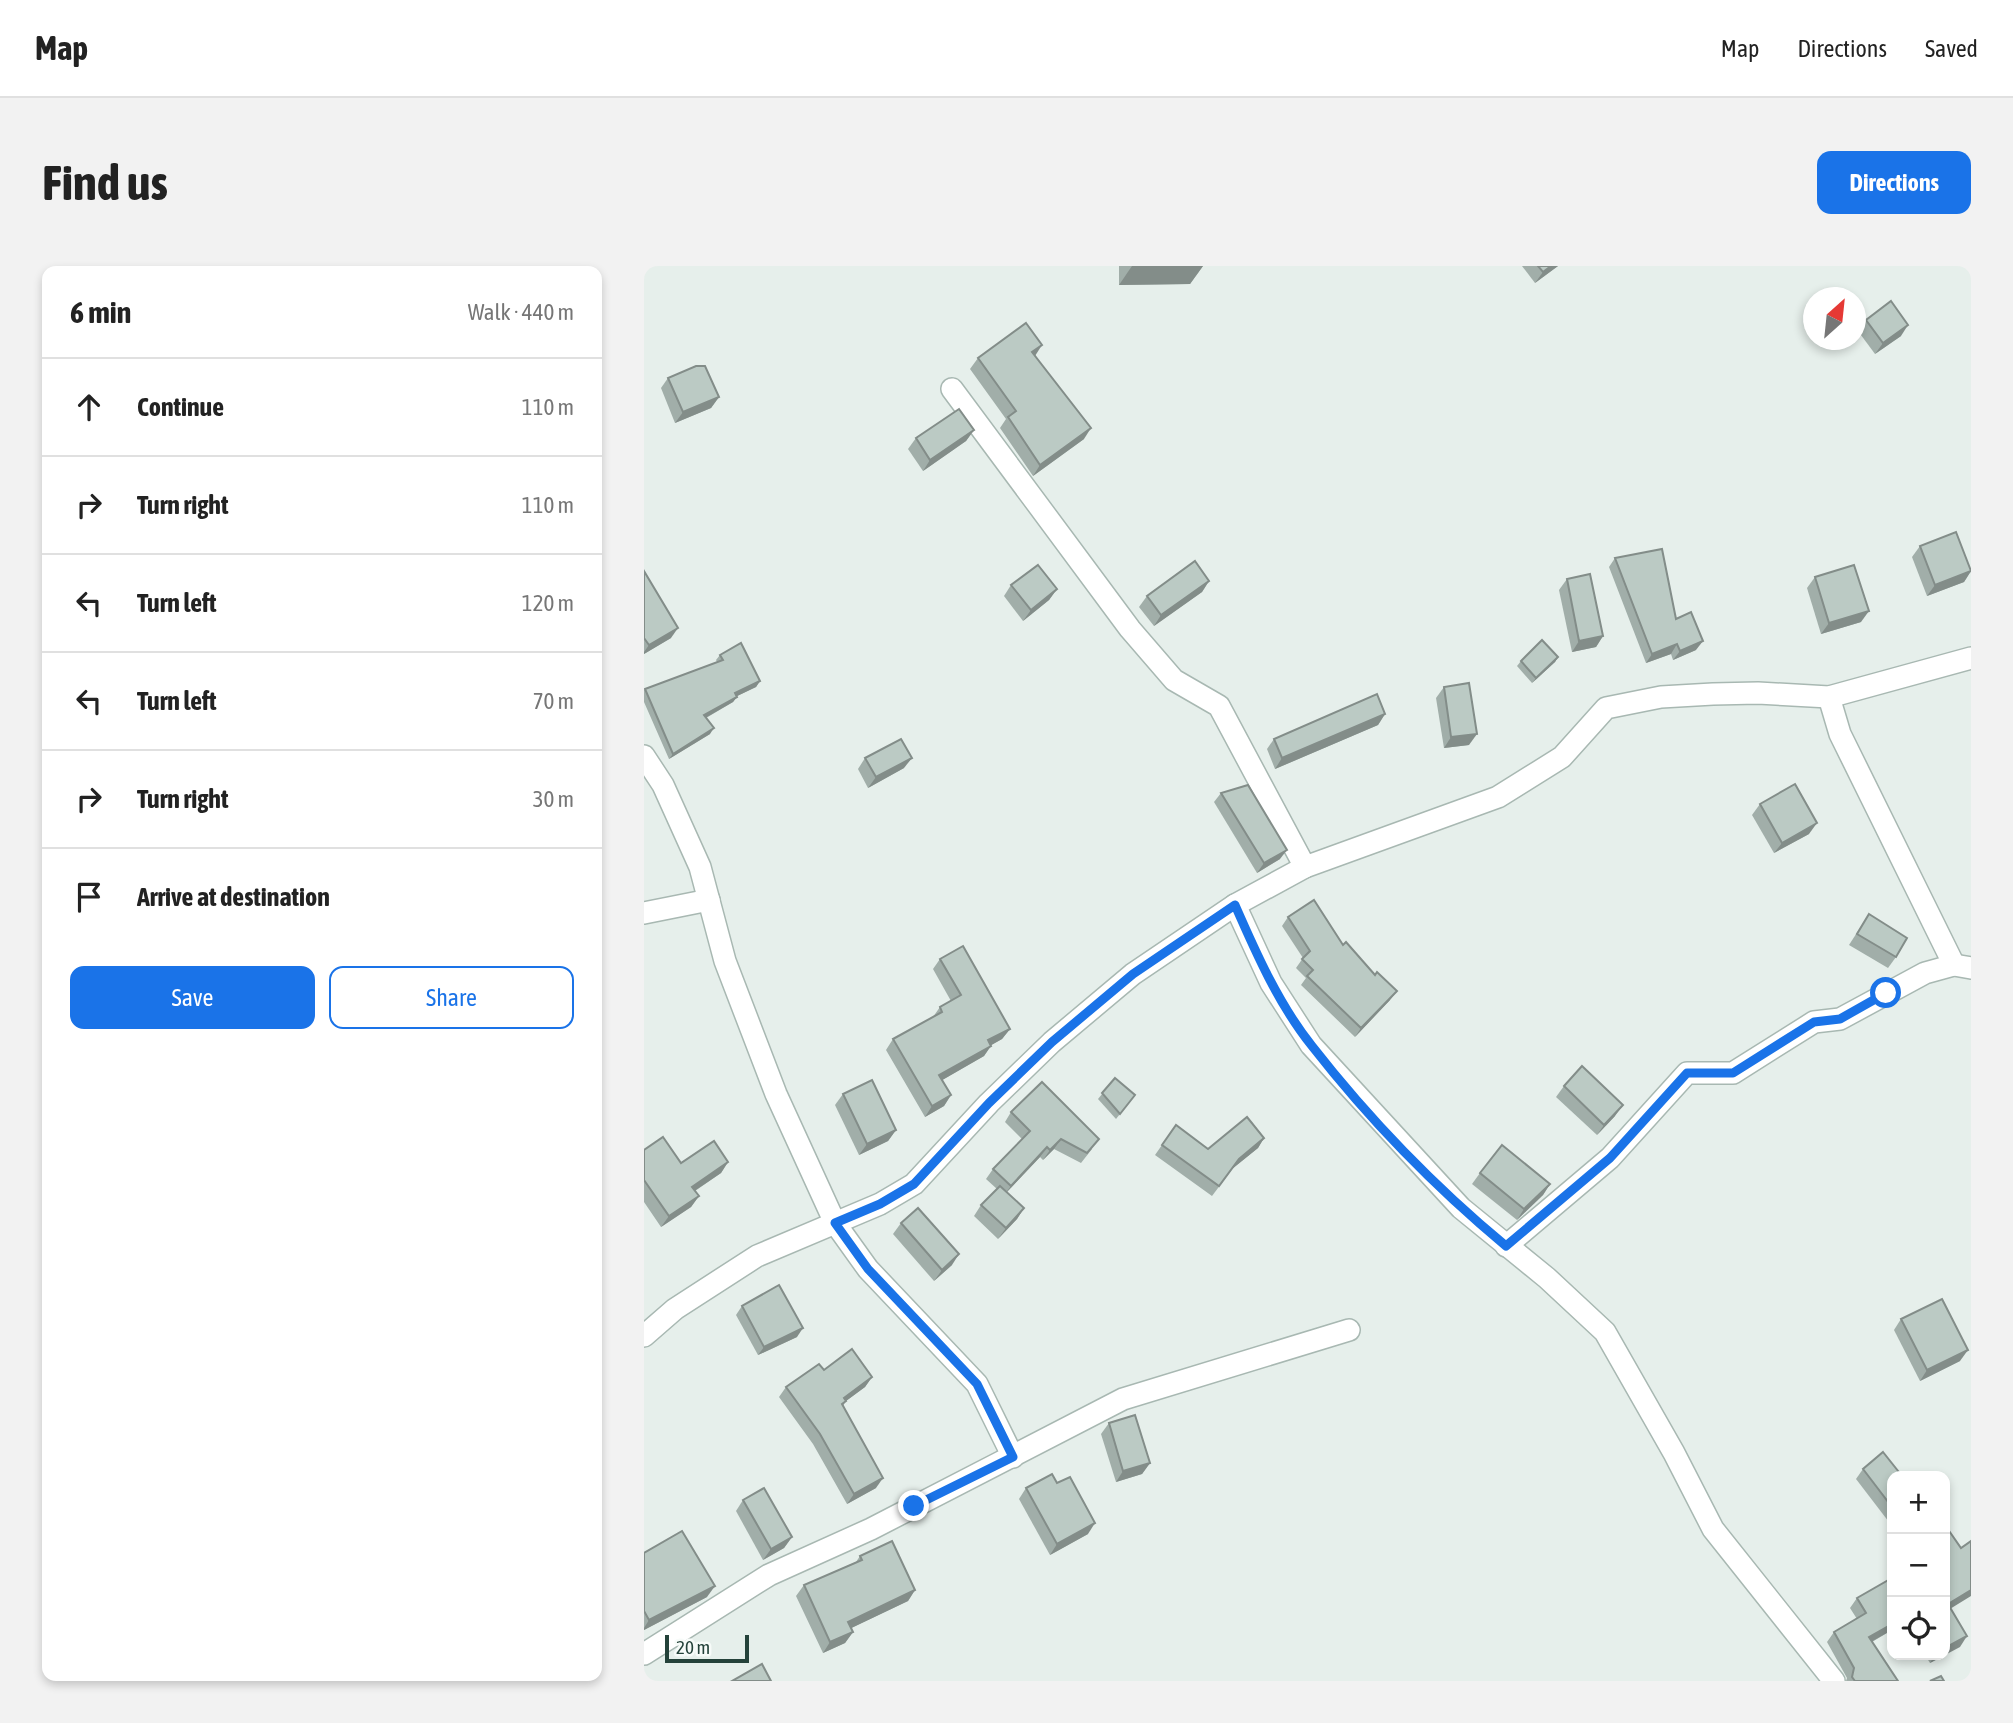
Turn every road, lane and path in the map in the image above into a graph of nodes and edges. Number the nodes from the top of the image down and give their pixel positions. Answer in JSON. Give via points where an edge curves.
{"nodes":[{"id":1,"x":952,"y":389,"type":"dead end"},
{"id":2,"x":1971,"y":658,"type":"edge"},
{"id":3,"x":1829,"y":697,"type":"junction"},
{"id":4,"x":644,"y":756,"type":"edge"},
{"id":5,"x":1305,"y":867,"type":"junction"},
{"id":6,"x":709,"y":900,"type":"junction"},
{"id":7,"x":1235,"y":905,"type":"junction"},
{"id":8,"x":644,"y":914,"type":"edge"},
{"id":9,"x":1962,"y":967,"type":"edge"},
{"id":10,"x":835,"y":1223,"type":"junction"},
{"id":11,"x":1506,"y":1246,"type":"junction"},
{"id":12,"x":1349,"y":1330,"type":"dead end"},
{"id":13,"x":644,"y":1336,"type":"edge"},
{"id":14,"x":1013,"y":1457,"type":"junction"},
{"id":15,"x":644,"y":1654,"type":"edge"},
{"id":16,"x":1834,"y":1681,"type":"edge"}],
"edges":[{"from":1,"to":5,"type":"street","via":[[1130,629],[1174,680],[1219,706]]},
{"from":2,"to":3,"type":"street"},
{"from":3,"to":5,"type":"street","via":[[1713,694],[1661,697],[1606,708],[1562,757],[1498,797]]},
{"from":3,"to":9,"type":"street","via":[[1840,734]]},
{"from":4,"to":6,"type":"street","via":[[663,785],[700,867]]},
{"from":5,"to":7,"type":"street"},
{"from":6,"to":8,"type":"street"},
{"from":6,"to":10,"type":"street","via":[[725,961],[776,1094]]},
{"from":7,"to":10,"type":"street","via":[[1133,974],[1052,1042],[914,1184]]},
{"from":7,"to":11,"type":"street","via":[[1271,983],[1311,1045],[1424,1171]]},
{"from":9,"to":11,"type":"street","via":[[1925,973],[1840,1019],[1814,1022],[1733,1073],[1687,1073],[1610,1158]]},
{"from":10,"to":13,"type":"street","via":[[757,1256],[675,1309]]},
{"from":10,"to":14,"type":"street","via":[[868,1269],[977,1384]]},
{"from":11,"to":16,"type":"street","via":[[1605,1332],[1713,1529]]},
{"from":12,"to":14,"type":"street","via":[[1123,1399]]},
{"from":14,"to":15,"type":"street","via":[[769,1575]]}]}
